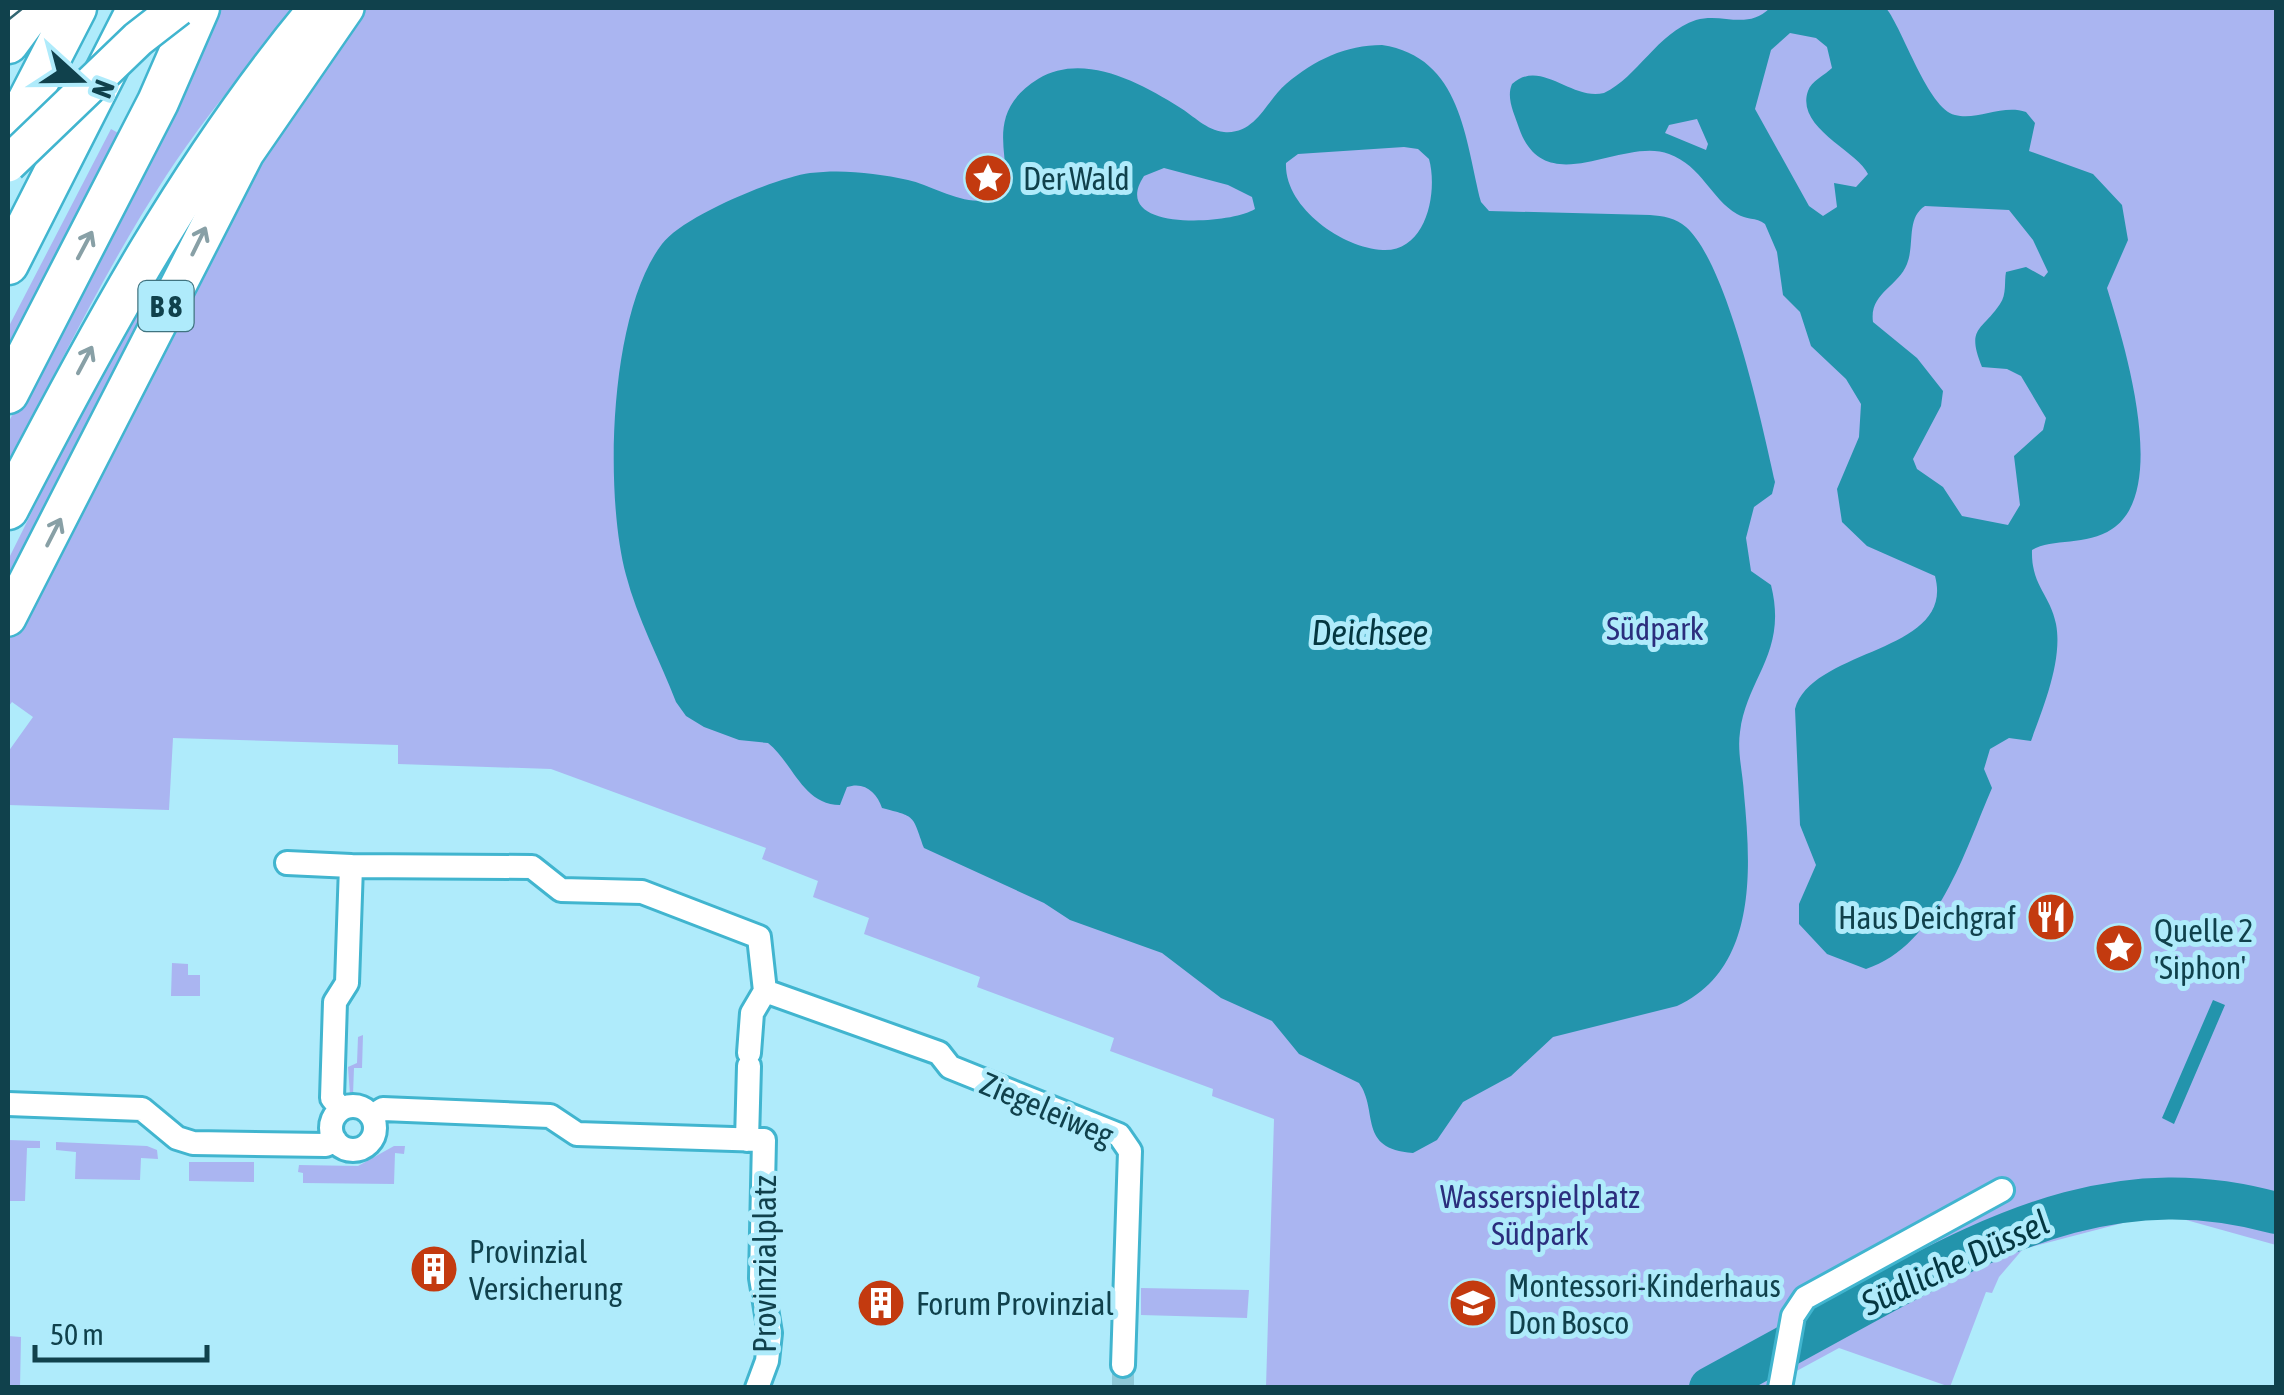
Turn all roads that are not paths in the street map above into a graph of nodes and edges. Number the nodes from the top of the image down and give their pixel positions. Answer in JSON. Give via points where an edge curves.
{"nodes":[{"id":1,"x":34,"y":8,"type":"edge"},
{"id":2,"x":76,"y":8,"type":"edge"},
{"id":3,"x":138,"y":8,"type":"edge"},
{"id":4,"x":178,"y":8,"type":"edge"},
{"id":5,"x":198,"y":8,"type":"edge"},
{"id":6,"x":320,"y":8,"type":"edge"},
{"id":7,"x":346,"y":8,"type":"edge"},
{"id":8,"x":8,"y":44,"type":"edge"},
{"id":9,"x":8,"y":140,"type":"edge"},
{"id":10,"x":8,"y":164,"type":"edge"},
{"id":11,"x":8,"y":264,"type":"edge"},
{"id":12,"x":8,"y":393,"type":"edge"},
{"id":13,"x":8,"y":510,"type":"edge"},
{"id":14,"x":8,"y":618,"type":"edge"},
{"id":15,"x":287,"y":863,"type":"dead end"},
{"id":16,"x":351,"y":866,"type":"junction"},
{"id":17,"x":765,"y":991,"type":"junction"},
{"id":18,"x":8,"y":1104,"type":"edge"},
{"id":19,"x":342,"y":1109,"type":"junction"},
{"id":20,"x":372,"y":1116,"type":"junction"},
{"id":21,"x":334,"y":1140,"type":"junction"},
{"id":22,"x":755,"y":1140,"type":"junction"},
{"id":23,"x":2002,"y":1190,"type":"dead end"},
{"id":24,"x":1123,"y":1365,"type":"tunnel mouth"},
{"id":25,"x":1781,"y":1379,"type":"edge"},
{"id":26,"x":757,"y":1388,"type":"edge"}],
"edges":[{"from":1,"to":8,"type":"highway"},
{"from":2,"to":9,"type":"highway"},
{"from":3,"to":11,"type":"highway"},
{"from":4,"to":10,"type":"main road","bridge":true},
{"from":12,"to":5,"type":"highway","one_way":true,"via":[[158,102]]},
{"from":13,"to":6,"type":"highway","one_way":true,"via":[[107,318],[182,194]]},
{"from":14,"to":7,"type":"main road","number":"B 8","one_way":true,"via":[[246,153]]},
{"from":15,"to":16,"type":"street"},
{"from":16,"to":17,"type":"street","via":[[532,867],[561,890],[652,894],[760,937]]},
{"from":16,"to":19,"type":"street","via":[[347,983],[335,1002],[332,1098]]},
{"from":17,"to":22,"type":"street","via":[[752,1013]]},
{"from":17,"to":24,"type":"street","name":"Ziegeleiweg","via":[[939,1053],[950,1067],[1119,1134],[1130,1150]]},
{"from":18,"to":21,"type":"street","via":[[142,1110],[193,1143]]},
{"from":19,"to":20,"type":"street","via":[[358,1106]]},
{"from":19,"to":21,"type":"street","via":[[332,1123]]},
{"from":20,"to":21,"type":"street","via":[[375,1133],[365,1147],[348,1150]]},
{"from":20,"to":22,"type":"street","via":[[383,1109],[550,1116],[577,1134]]},
{"from":22,"to":26,"type":"street","name":"Provinzialplatz","via":[[760,1278],[770,1334]]},
{"from":23,"to":25,"type":"street","via":[[1805,1298],[1791,1324]]}]}
